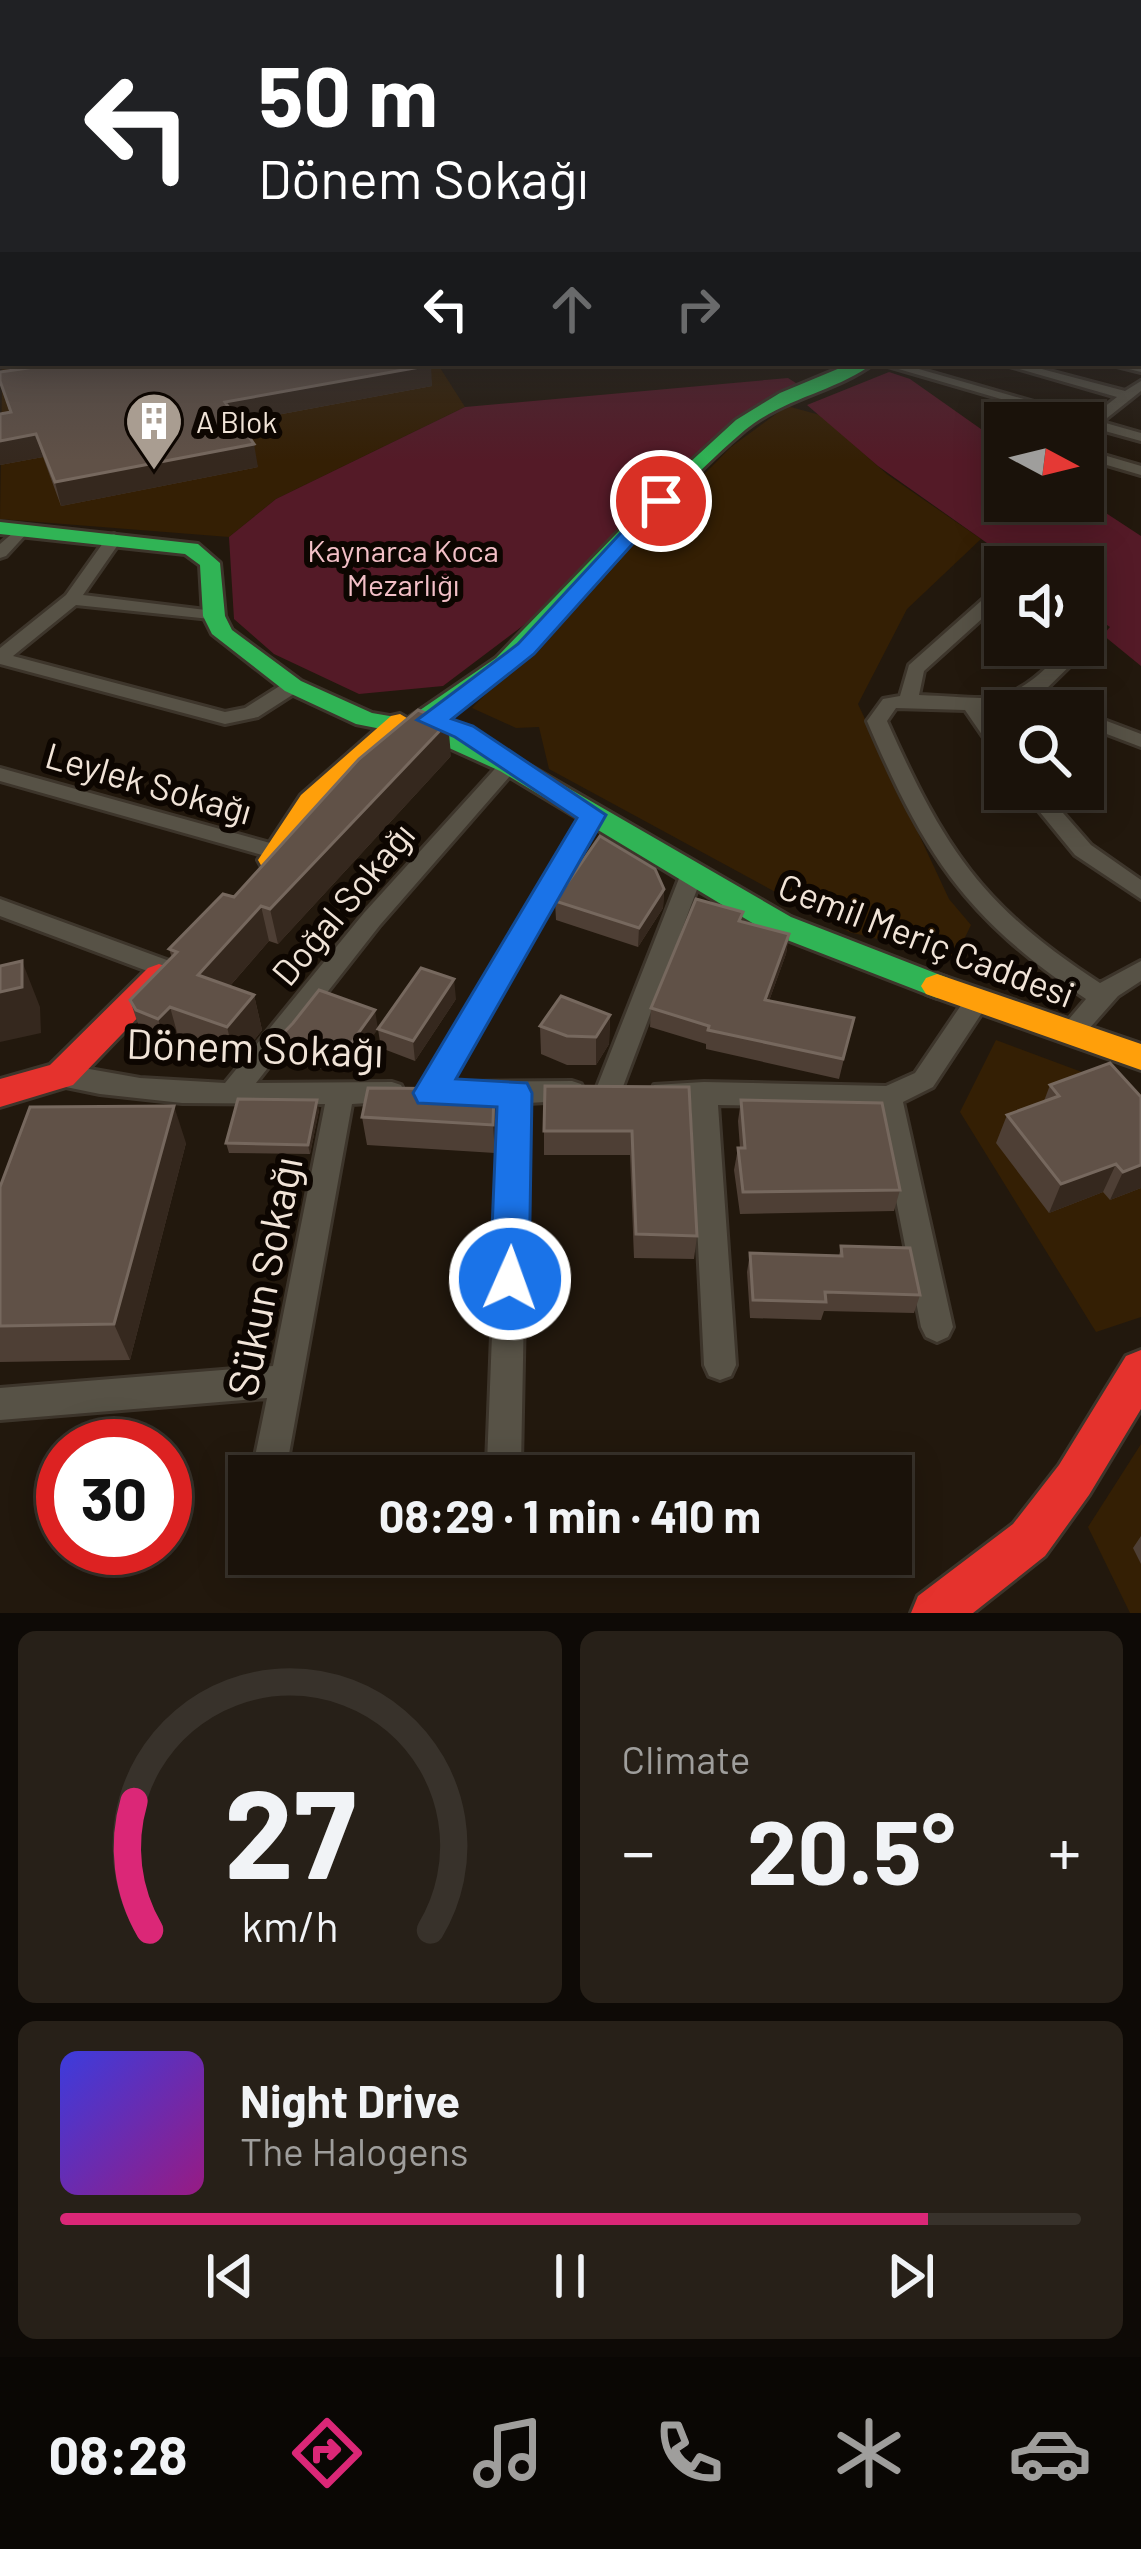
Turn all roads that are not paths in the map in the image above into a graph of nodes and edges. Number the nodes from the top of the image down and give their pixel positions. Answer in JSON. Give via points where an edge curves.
{"nodes":[{"id":1,"x":860,"y":366,"type":"edge"},
{"id":2,"x":894,"y":366,"type":"edge"},
{"id":3,"x":1016,"y":366,"type":"edge"},
{"id":4,"x":1141,"y":386,"type":"edge"},
{"id":5,"x":1127,"y":396,"type":"junction"},
{"id":6,"x":1010,"y":402,"type":"edge"},
{"id":7,"x":1104,"y":414,"type":"edge"},
{"id":8,"x":1104,"y":429,"type":"edge"},
{"id":9,"x":1141,"y":437,"type":"edge"},
{"id":10,"x":1104,"y":459,"type":"edge"},
{"id":11,"x":1141,"y":470,"type":"edge"},
{"id":12,"x":10,"y":529,"type":"edge"},
{"id":13,"x":114,"y":539,"type":"junction"},
{"id":14,"x":0,"y":553,"type":"edge"},
{"id":15,"x":72,"y":599,"type":"junction"},
{"id":16,"x":982,"y":610,"type":"edge"},
{"id":17,"x":214,"y":616,"type":"junction"},
{"id":18,"x":246,"y":656,"type":"junction"},
{"id":19,"x":0,"y":657,"type":"edge"},
{"id":20,"x":1058,"y":666,"type":"edge"},
{"id":21,"x":293,"y":686,"type":"junction"},
{"id":22,"x":1032,"y":690,"type":"edge"},
{"id":23,"x":909,"y":699,"type":"junction"},
{"id":24,"x":984,"y":700,"type":"edge"},
{"id":25,"x":969,"y":702,"type":"junction"},
{"id":26,"x":411,"y":722,"type":"junction"},
{"id":27,"x":984,"y":724,"type":"edge"},
{"id":28,"x":1104,"y":726,"type":"edge"},
{"id":29,"x":1141,"y":741,"type":"edge"},
{"id":30,"x":509,"y":765,"type":"junction"},
{"id":31,"x":0,"y":774,"type":"edge"},
{"id":32,"x":1049,"y":810,"type":"edge"},
{"id":33,"x":592,"y":815,"type":"junction"},
{"id":34,"x":280,"y":853,"type":"junction"},
{"id":35,"x":692,"y":876,"type":"junction"},
{"id":36,"x":247,"y":886,"type":"edge"},
{"id":37,"x":1141,"y":891,"type":"edge"},
{"id":38,"x":0,"y":907,"type":"edge"},
{"id":39,"x":174,"y":961,"type":"joint"},
{"id":40,"x":1141,"y":970,"type":"edge"},
{"id":41,"x":1102,"y":997,"type":"junction"},
{"id":42,"x":977,"y":1002,"type":"junction"},
{"id":43,"x":1071,"y":1032,"type":"junction"},
{"id":44,"x":1141,"y":1057,"type":"edge"},
{"id":45,"x":61,"y":1075,"type":"junction"},
{"id":46,"x":233,"y":1092,"type":"junction"},
{"id":47,"x":341,"y":1092,"type":"junction"},
{"id":48,"x":608,"y":1092,"type":"junction"},
{"id":49,"x":430,"y":1093,"type":"junction"},
{"id":50,"x":515,"y":1093,"type":"junction"},
{"id":51,"x":704,"y":1093,"type":"junction"},
{"id":52,"x":889,"y":1097,"type":"junction"},
{"id":53,"x":19,"y":1099,"type":"edge"},
{"id":54,"x":937,"y":1327,"type":"dead end"},
{"id":55,"x":720,"y":1365,"type":"dead end"},
{"id":56,"x":1141,"y":1370,"type":"edge"},
{"id":57,"x":286,"y":1381,"type":"junction"},
{"id":58,"x":0,"y":1404,"type":"edge"},
{"id":59,"x":272,"y":1455,"type":"edge"},
{"id":60,"x":504,"y":1455,"type":"edge"},
{"id":61,"x":935,"y":1613,"type":"edge"}],
"edges":[{"from":1,"to":26,"type":"street","via":[[744,422],[532,638]]},
{"from":2,"to":6,"type":"street"},
{"from":3,"to":5,"type":"street"},
{"from":4,"to":5,"type":"street"},
{"from":5,"to":7,"type":"street"},
{"from":8,"to":9,"type":"street"},
{"from":10,"to":11,"type":"street"},
{"from":12,"to":13,"type":"street","name":"Cemil Meriç Caddesi"},
{"from":12,"to":14,"type":"street"},
{"from":13,"to":15,"type":"street"},
{"from":13,"to":17,"type":"street","name":"Cemil Meriç Caddesi","via":[[203,556]]},
{"from":15,"to":17,"type":"street"},
{"from":15,"to":19,"type":"street"},
{"from":16,"to":23,"type":"street","via":[[915,669]]},
{"from":17,"to":18,"type":"street","name":"Cemil Meriç Caddesi"},
{"from":18,"to":21,"type":"street","name":"Cemil Meriç Caddesi"},
{"from":18,"to":26,"type":"street","name":"Cemil Meriç Caddesi"},
{"from":19,"to":21,"type":"street","via":[[225,718]]},
{"from":20,"to":22,"type":"street"},
{"from":21,"to":26,"type":"street","name":"Cemil Meriç Caddesi"},
{"from":23,"to":25,"type":"street"},
{"from":23,"to":41,"type":"street","via":[[890,704],[877,721],[925,828],[975,901]]},
{"from":24,"to":25,"type":"street"},
{"from":25,"to":27,"type":"street"},
{"from":26,"to":30,"type":"street","name":"Cemil Meriç Caddesi"},
{"from":26,"to":34,"type":"street","via":[[310,801]]},
{"from":28,"to":29,"type":"street"},
{"from":30,"to":33,"type":"street","name":"Cemil Meriç Caddesi"},
{"from":30,"to":46,"type":"street","name":"Doğal Sokağı","via":[[371,919]]},
{"from":31,"to":34,"type":"street","name":"Leylek Sokağı"},
{"from":32,"to":37,"type":"street","via":[[1083,850]]},
{"from":33,"to":35,"type":"street","name":"Cemil Meriç Caddesi"},
{"from":33,"to":49,"type":"street"},
{"from":34,"to":36,"type":"street"},
{"from":35,"to":42,"type":"street","name":"Cemil Meriç Caddesi","via":[[780,925]]},
{"from":35,"to":48,"type":"street"},
{"from":38,"to":39,"type":"street"},
{"from":39,"to":45,"type":"street"},
{"from":40,"to":41,"type":"street"},
{"from":41,"to":43,"type":"street"},
{"from":42,"to":43,"type":"street","name":"Cemil Meriç Caddesi"},
{"from":42,"to":52,"type":"street","via":[[924,1079]]},
{"from":43,"to":44,"type":"street","name":"Cemil Meriç Caddesi"},
{"from":45,"to":46,"type":"street","name":"Dönem Sokağı"},
{"from":45,"to":53,"type":"street"},
{"from":46,"to":47,"type":"street","name":"Dönem Sokağı"},
{"from":47,"to":49,"type":"street","name":"Dönem Sokağı"},
{"from":47,"to":57,"type":"street","name":"Sükun Sokağı"},
{"from":48,"to":50,"type":"street","name":"Dönem Sokağı"},
{"from":48,"to":51,"type":"street","name":"Dönem Sokağı"},
{"from":49,"to":50,"type":"street","name":"Dönem Sokağı"},
{"from":50,"to":60,"type":"street"},
{"from":51,"to":52,"type":"street","name":"Dönem Sokağı"},
{"from":51,"to":55,"type":"street"},
{"from":52,"to":54,"type":"street"},
{"from":56,"to":61,"type":"street","via":[[1029,1540]]},
{"from":57,"to":58,"type":"street"},
{"from":57,"to":59,"type":"street","name":"Sükun Sokağı"}]}
